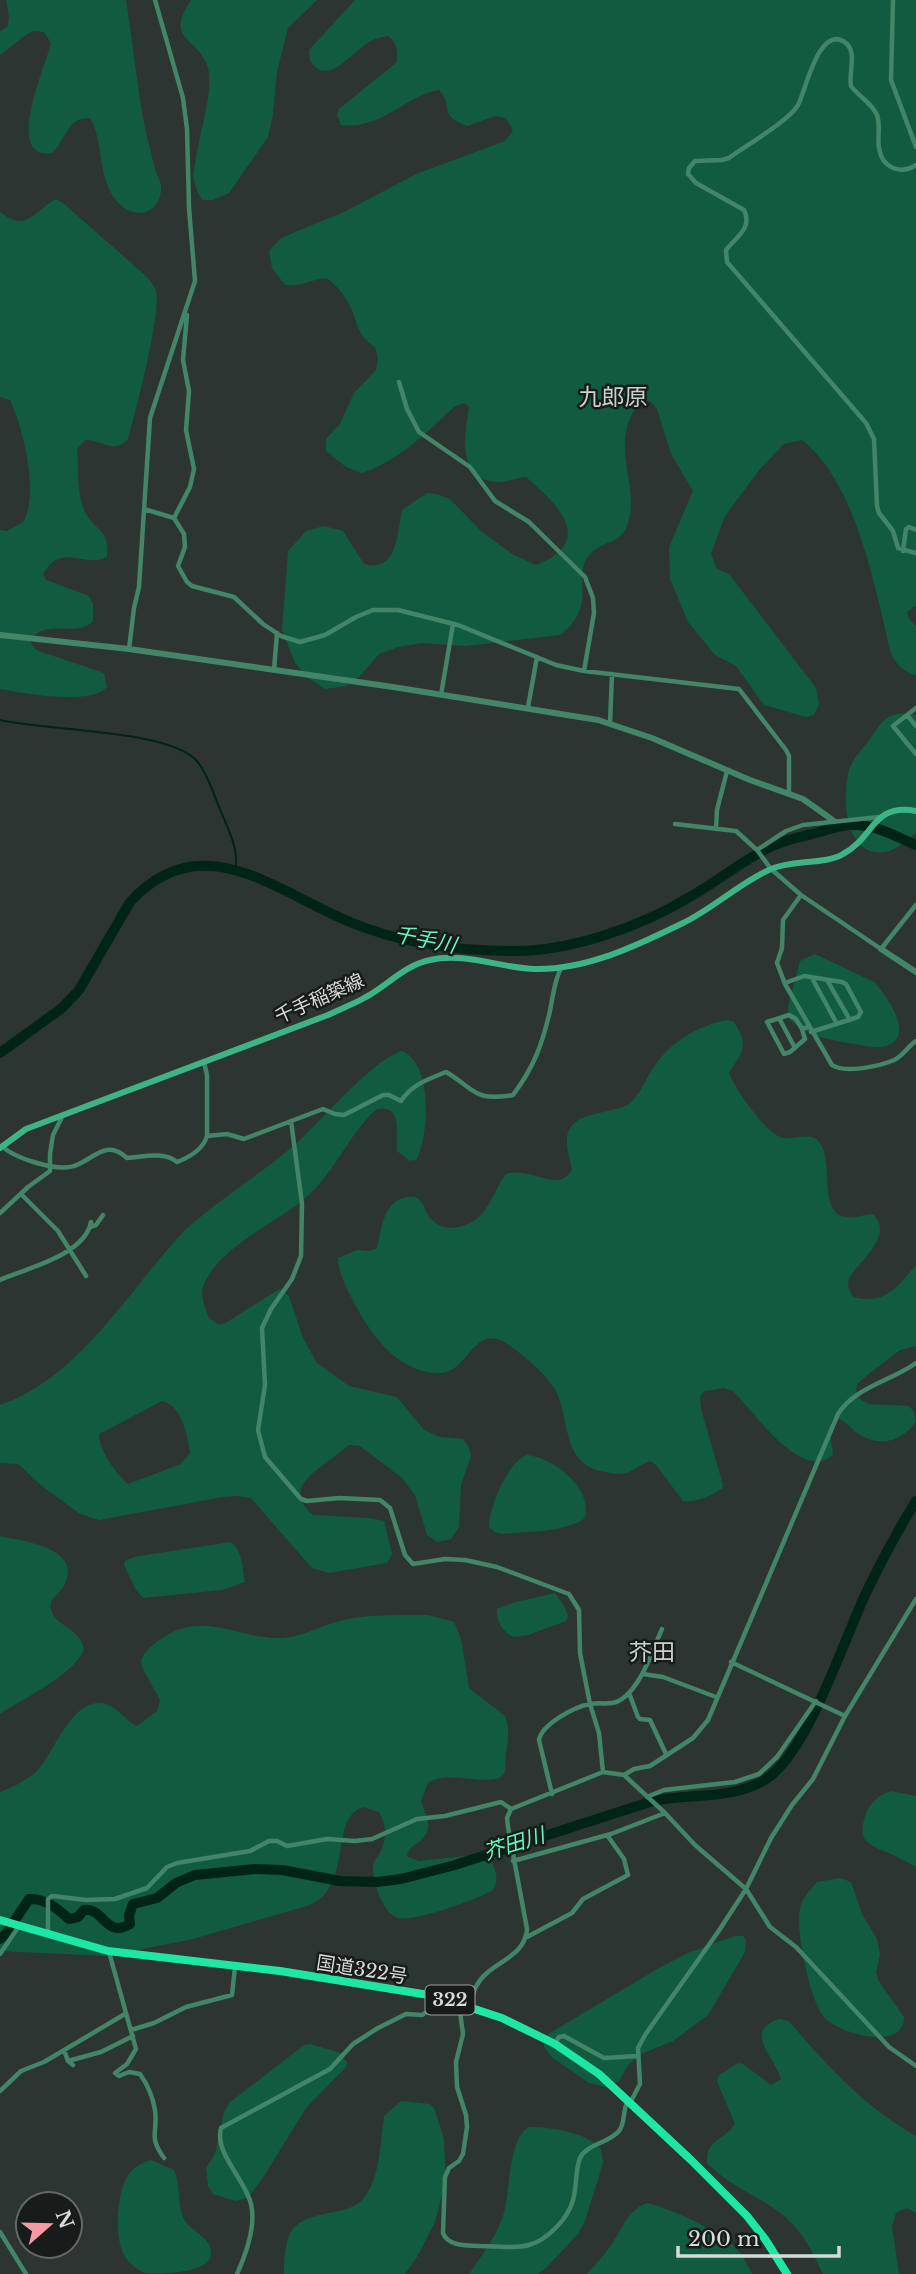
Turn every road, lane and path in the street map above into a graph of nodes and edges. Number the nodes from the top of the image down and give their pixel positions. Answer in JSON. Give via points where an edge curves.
{"nodes":[{"id":1,"x":155,"y":0,"type":"edge"},
{"id":2,"x":893,"y":0,"type":"edge"},
{"id":3,"x":916,"y":147,"type":"edge"},
{"id":4,"x":916,"y":164,"type":"edge"},
{"id":5,"x":188,"y":307,"type":"junction"},
{"id":6,"x":399,"y":382,"type":"dead end"},
{"id":7,"x":144,"y":509,"type":"junction"},
{"id":8,"x":174,"y":518,"type":"junction"},
{"id":9,"x":916,"y":530,"type":"edge"},
{"id":10,"x":903,"y":551,"type":"junction"},
{"id":11,"x":916,"y":553,"type":"edge"},
{"id":12,"x":453,"y":624,"type":"junction"},
{"id":13,"x":277,"y":633,"type":"junction"},
{"id":14,"x":0,"y":635,"type":"edge"},
{"id":15,"x":129,"y":649,"type":"junction"},
{"id":16,"x":537,"y":657,"type":"junction"},
{"id":17,"x":274,"y":670,"type":"junction"},
{"id":18,"x":584,"y":671,"type":"junction"},
{"id":19,"x":612,"y":674,"type":"junction"},
{"id":20,"x":441,"y":695,"type":"junction"},
{"id":21,"x":528,"y":708,"type":"junction"},
{"id":22,"x":916,"y":708,"type":"edge"},
{"id":23,"x":907,"y":715,"type":"junction"},
{"id":24,"x":610,"y":723,"type":"junction"},
{"id":25,"x":916,"y":726,"type":"edge"},
{"id":26,"x":916,"y":754,"type":"edge"},
{"id":27,"x":727,"y":771,"type":"junction"},
{"id":28,"x":789,"y":794,"type":"junction"},
{"id":29,"x":916,"y":811,"type":"edge"},
{"id":30,"x":879,"y":817,"type":"junction"},
{"id":31,"x":834,"y":821,"type":"junction"},
{"id":32,"x":675,"y":824,"type":"dead end"},
{"id":33,"x":716,"y":829,"type":"junction"},
{"id":34,"x":758,"y":850,"type":"junction"},
{"id":35,"x":770,"y":868,"type":"junction"},
{"id":36,"x":802,"y":895,"type":"junction"},
{"id":37,"x":916,"y":905,"type":"edge"},
{"id":38,"x":881,"y":949,"type":"junction"},
{"id":39,"x":561,"y":968,"type":"junction"},
{"id":40,"x":916,"y":972,"type":"edge"},
{"id":41,"x":812,"y":977,"type":"junction"},
{"id":42,"x":827,"y":980,"type":"junction"},
{"id":43,"x":785,"y":983,"type":"junction"},
{"id":44,"x":779,"y":1018,"type":"junction"},
{"id":45,"x":850,"y":1020,"type":"junction"},
{"id":46,"x":837,"y":1024,"type":"junction"},
{"id":47,"x":802,"y":1029,"type":"junction"},
{"id":48,"x":810,"y":1029,"type":"junction"},
{"id":49,"x":916,"y":1041,"type":"edge"},
{"id":50,"x":795,"y":1048,"type":"junction"},
{"id":51,"x":204,"y":1062,"type":"junction"},
{"id":52,"x":62,"y":1116,"type":"junction"},
{"id":53,"x":291,"y":1121,"type":"junction"},
{"id":54,"x":207,"y":1136,"type":"junction"},
{"id":55,"x":1,"y":1147,"type":"edge"},
{"id":56,"x":51,"y":1165,"type":"junction"},
{"id":57,"x":21,"y":1194,"type":"junction"},
{"id":58,"x":0,"y":1213,"type":"edge"},
{"id":59,"x":103,"y":1216,"type":"dead end"},
{"id":60,"x":70,"y":1250,"type":"junction"},
{"id":61,"x":86,"y":1276,"type":"dead end"},
{"id":62,"x":0,"y":1280,"type":"edge"},
{"id":63,"x":916,"y":1363,"type":"edge"},
{"id":64,"x":916,"y":1599,"type":"edge"},
{"id":65,"x":662,"y":1629,"type":"dead end"},
{"id":66,"x":731,"y":1662,"type":"junction"},
{"id":67,"x":643,"y":1675,"type":"junction"},
{"id":68,"x":629,"y":1693,"type":"junction"},
{"id":69,"x":716,"y":1697,"type":"junction"},
{"id":70,"x":816,"y":1702,"type":"junction"},
{"id":71,"x":590,"y":1704,"type":"junction"},
{"id":72,"x":845,"y":1716,"type":"junction"},
{"id":73,"x":666,"y":1754,"type":"junction"},
{"id":74,"x":603,"y":1772,"type":"junction"},
{"id":75,"x":624,"y":1775,"type":"junction"},
{"id":76,"x":552,"y":1794,"type":"junction"},
{"id":77,"x":648,"y":1797,"type":"junction"},
{"id":78,"x":511,"y":1809,"type":"junction"},
{"id":79,"x":665,"y":1812,"type":"junction"},
{"id":80,"x":607,"y":1835,"type":"junction"},
{"id":81,"x":513,"y":1861,"type":"junction"},
{"id":82,"x":746,"y":1889,"type":"junction"},
{"id":83,"x":0,"y":1920,"type":"edge"},
{"id":84,"x":17,"y":1925,"type":"junction"},
{"id":85,"x":48,"y":1934,"type":"junction"},
{"id":86,"x":526,"y":1938,"type":"junction"},
{"id":87,"x":108,"y":1951,"type":"junction"},
{"id":88,"x":0,"y":1954,"type":"edge"},
{"id":89,"x":235,"y":1967,"type":"junction"},
{"id":90,"x":435,"y":1996,"type":"junction"},
{"id":91,"x":466,"y":2005,"type":"junction"},
{"id":92,"x":125,"y":2014,"type":"junction"},
{"id":93,"x":132,"y":2033,"type":"junction"},
{"id":94,"x":555,"y":2044,"type":"junction"},
{"id":95,"x":64,"y":2050,"type":"junction"},
{"id":96,"x":637,"y":2056,"type":"junction"},
{"id":97,"x":916,"y":2066,"type":"edge"},
{"id":98,"x":0,"y":2091,"type":"edge"},
{"id":99,"x":629,"y":2102,"type":"junction"},
{"id":100,"x":163,"y":2158,"type":"dead end"},
{"id":101,"x":0,"y":2232,"type":"edge"},
{"id":102,"x":26,"y":2274,"type":"edge"},
{"id":103,"x":237,"y":2274,"type":"edge"},
{"id":104,"x":787,"y":2274,"type":"edge"}],
"edges":[{"from":1,"to":5,"type":"street","via":[[183,98],[187,129],[195,281]]},
{"from":2,"to":3,"type":"street","via":[[891,80]]},
{"from":4,"to":10,"type":"street","via":[[900,171],[884,160],[877,115],[851,86],[851,51],[839,39],[817,55],[791,114],[729,158],[695,161],[688,174],[744,210],[746,227],[726,250],[727,262],[870,429],[877,506],[893,531],[895,545]]},
{"from":5,"to":7,"type":"street","via":[[150,418]]},
{"from":5,"to":8,"type":"street","via":[[183,360],[189,391],[186,430],[194,469]]},
{"from":6,"to":18,"type":"street","via":[[419,432],[470,467],[495,500],[529,522],[585,577],[594,613]]},
{"from":7,"to":8,"type":"street"},
{"from":7,"to":15,"type":"street"},
{"from":8,"to":13,"type":"street","via":[[186,540],[178,566],[187,582],[234,597]]},
{"from":9,"to":10,"type":"street","via":[[906,529]]},
{"from":10,"to":11,"type":"street"},
{"from":12,"to":13,"type":"street","via":[[386,609],[373,610],[308,641]]},
{"from":12,"to":16,"type":"street"},
{"from":12,"to":20,"type":"street"},
{"from":13,"to":17,"type":"street"},
{"from":14,"to":15,"type":"street"},
{"from":15,"to":17,"type":"street"},
{"from":16,"to":18,"type":"street"},
{"from":16,"to":21,"type":"street"},
{"from":17,"to":20,"type":"street"},
{"from":18,"to":19,"type":"street"},
{"from":19,"to":24,"type":"street"},
{"from":19,"to":28,"type":"street","via":[[739,689],[786,751]]},
{"from":20,"to":21,"type":"street"},
{"from":21,"to":24,"type":"street"},
{"from":22,"to":23,"type":"street"},
{"from":23,"to":25,"type":"street"},
{"from":23,"to":26,"type":"street","via":[[893,726]]},
{"from":24,"to":27,"type":"street"},
{"from":27,"to":28,"type":"street"},
{"from":27,"to":33,"type":"street"},
{"from":28,"to":31,"type":"street"},
{"from":29,"to":30,"type":"main road","via":[[898,810]]},
{"from":30,"to":31,"type":"street"},
{"from":30,"to":35,"type":"main road","name":"千手稲築線","via":[[842,855]]},
{"from":31,"to":34,"type":"street","via":[[793,828]]},
{"from":32,"to":33,"type":"street"},
{"from":33,"to":34,"type":"street","via":[[736,831]]},
{"from":34,"to":35,"type":"street"},
{"from":35,"to":36,"type":"street"},
{"from":35,"to":39,"type":"main road","name":"千手稲築線","via":[[699,915],[654,937]]},
{"from":36,"to":38,"type":"street"},
{"from":36,"to":43,"type":"street","via":[[781,926],[777,963]]},
{"from":37,"to":38,"type":"street"},
{"from":38,"to":40,"type":"street"},
{"from":39,"to":51,"type":"main road","name":"千手稲築線","via":[[533,969],[454,957],[429,960],[328,1015]]},
{"from":39,"to":53,"type":"street","via":[[541,1046],[531,1071],[513,1095],[488,1098],[446,1072],[425,1080],[401,1101],[383,1095],[344,1115],[323,1109]]},
{"from":41,"to":42,"type":"street"},
{"from":41,"to":43,"type":"street"},
{"from":41,"to":46,"type":"street"},
{"from":42,"to":45,"type":"street"},
{"from":42,"to":45,"type":"street","via":[[846,985],[862,1015]]},
{"from":43,"to":48,"type":"street"},
{"from":44,"to":47,"type":"street","via":[[792,1016]]},
{"from":44,"to":50,"type":"street"},
{"from":44,"to":50,"type":"street","via":[[766,1024],[781,1052],[787,1054]]},
{"from":45,"to":46,"type":"street"},
{"from":46,"to":48,"type":"street"},
{"from":47,"to":48,"type":"street"},
{"from":47,"to":50,"type":"street","via":[[805,1039]]},
{"from":48,"to":49,"type":"street","via":[[832,1065],[842,1070],[894,1060]]},
{"from":51,"to":52,"type":"main road","name":"千手稲築線"},
{"from":51,"to":54,"type":"street"},
{"from":52,"to":55,"type":"main road","name":"千手稲築線","via":[[26,1129]]},
{"from":52,"to":56,"type":"street","via":[[53,1135]]},
{"from":53,"to":54,"type":"street","via":[[244,1139],[227,1134]]},
{"from":53,"to":71,"type":"street","via":[[302,1204],[301,1256],[262,1328],[265,1385],[258,1430],[265,1457],[301,1499],[386,1503],[405,1556],[413,1564],[465,1560],[569,1594],[579,1609],[580,1653]]},
{"from":54,"to":56,"type":"street","via":[[199,1150],[177,1162],[163,1155],[127,1158],[114,1149],[91,1155],[76,1166]]},
{"from":55,"to":56,"type":"street","via":[[18,1158]]},
{"from":56,"to":57,"type":"street","via":[[50,1171]]},
{"from":57,"to":58,"type":"street"},
{"from":57,"to":60,"type":"street","via":[[51,1222]]},
{"from":59,"to":60,"type":"street"},
{"from":60,"to":61,"type":"street"},
{"from":60,"to":62,"type":"street"},
{"from":63,"to":66,"type":"street","via":[[854,1398],[838,1414]]},
{"from":64,"to":72,"type":"street"},
{"from":65,"to":67,"type":"street"},
{"from":66,"to":69,"type":"street"},
{"from":66,"to":70,"type":"street"},
{"from":67,"to":68,"type":"street"},
{"from":67,"to":69,"type":"street","via":[[663,1677]]},
{"from":68,"to":71,"type":"street","via":[[616,1703]]},
{"from":68,"to":73,"type":"street","via":[[638,1717],[650,1720]]},
{"from":69,"to":73,"type":"street","via":[[702,1728]]},
{"from":70,"to":72,"type":"street"},
{"from":70,"to":77,"type":"street","via":[[777,1757],[758,1774],[735,1782],[664,1790]]},
{"from":71,"to":74,"type":"street"},
{"from":71,"to":76,"type":"street","via":[[540,1734]]},
{"from":72,"to":82,"type":"street","via":[[825,1759],[778,1827]]},
{"from":73,"to":75,"type":"street","via":[[650,1766]]},
{"from":74,"to":75,"type":"street"},
{"from":74,"to":76,"type":"street"},
{"from":75,"to":77,"type":"street"},
{"from":76,"to":78,"type":"street"},
{"from":77,"to":79,"type":"street"},
{"from":78,"to":81,"type":"street","via":[[507,1818]]},
{"from":78,"to":85,"type":"street","via":[[501,1802],[417,1819],[372,1839],[327,1839],[287,1846],[269,1841],[250,1851],[177,1863],[147,1888],[115,1899],[52,1896],[48,1899]]},
{"from":79,"to":80,"type":"street"},
{"from":79,"to":82,"type":"street"},
{"from":80,"to":81,"type":"street"},
{"from":80,"to":86,"type":"street","via":[[624,1859],[628,1875]]},
{"from":81,"to":86,"type":"street"},
{"from":82,"to":96,"type":"street","via":[[645,2035]]},
{"from":82,"to":97,"type":"street","via":[[770,1927],[796,1947],[889,2047]]},
{"from":83,"to":84,"type":"highway","name":"国道322号","number":"322"},
{"from":84,"to":85,"type":"highway","name":"国道322号","number":"322"},
{"from":84,"to":88,"type":"street"},
{"from":85,"to":87,"type":"highway","name":"国道322号","number":"322"},
{"from":86,"to":91,"type":"street","via":[[477,1984]]},
{"from":87,"to":89,"type":"highway","name":"国道322号","number":"322"},
{"from":87,"to":92,"type":"street"},
{"from":89,"to":90,"type":"highway","name":"国道322号","number":"322"},
{"from":89,"to":93,"type":"street","via":[[232,1994],[186,2007]]},
{"from":90,"to":91,"type":"highway","name":"国道322号","number":"322"},
{"from":90,"to":103,"type":"street","via":[[435,2006],[422,2015],[406,2014],[378,2028],[330,2069],[221,2128],[226,2157],[251,2204],[248,2241]]},
{"from":91,"to":94,"type":"highway","name":"国道322号","number":"322"},
{"from":91,"to":99,"type":"street","via":[[460,2012],[463,2034],[456,2063],[467,2127],[463,2154],[445,2177],[445,2239],[464,2245],[514,2246],[540,2240],[568,2212],[583,2152],[618,2132]]},
{"from":92,"to":93,"type":"street"},
{"from":92,"to":95,"type":"street"},
{"from":93,"to":95,"type":"street","via":[[101,2052],[70,2063]]},
{"from":93,"to":100,"type":"street","via":[[135,2053],[115,2073],[140,2074],[147,2084],[155,2109],[155,2145]]},
{"from":94,"to":96,"type":"street","via":[[564,2036],[604,2058]]},
{"from":94,"to":99,"type":"highway","name":"国道322号","number":"322","via":[[599,2074]]},
{"from":95,"to":98,"type":"street","via":[[21,2071]]},
{"from":96,"to":99,"type":"street","via":[[640,2084]]},
{"from":99,"to":104,"type":"highway","name":"国道322号","number":"322","via":[[747,2216]]},
{"from":101,"to":102,"type":"street"}]}
